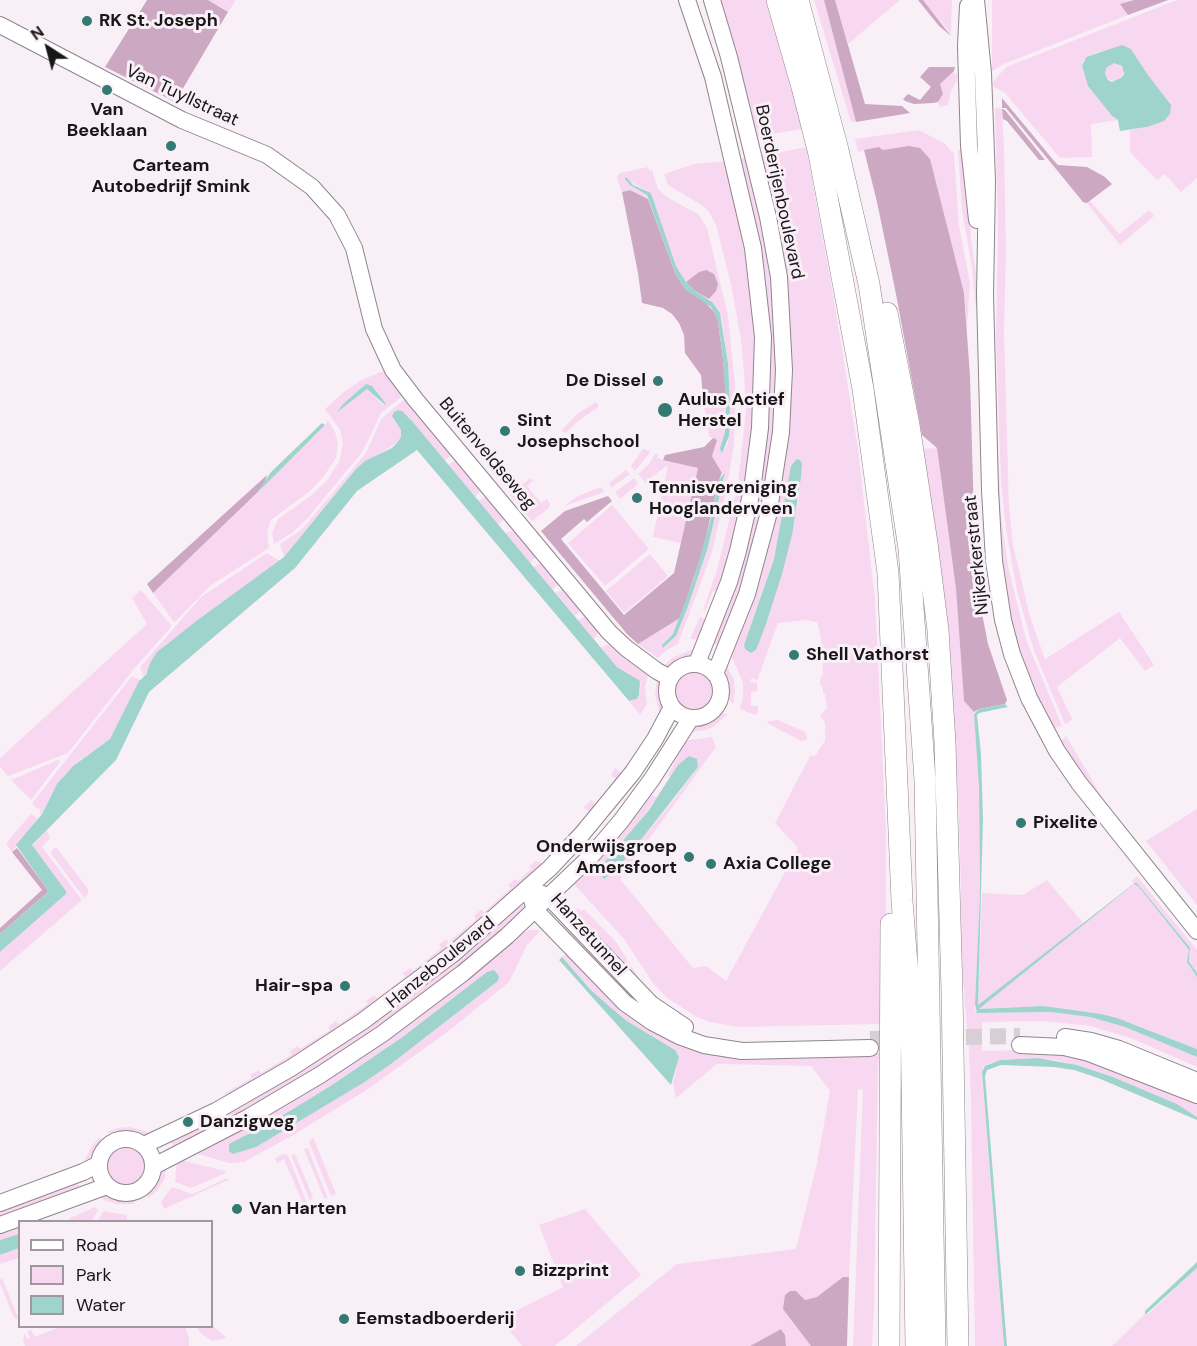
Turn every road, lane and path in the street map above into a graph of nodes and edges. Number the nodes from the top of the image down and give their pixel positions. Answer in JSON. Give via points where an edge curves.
{"nodes":[{"id":1,"x":687,"y":0,"type":"edge"},
{"id":2,"x":712,"y":0,"type":"edge"},
{"id":3,"x":777,"y":0,"type":"edge"},
{"id":4,"x":798,"y":0,"type":"edge"},
{"id":5,"x":968,"y":0,"type":"edge"},
{"id":6,"x":976,"y":0,"type":"edge"},
{"id":7,"x":0,"y":25,"type":"edge"},
{"id":8,"x":822,"y":84,"type":"junction"},
{"id":9,"x":337,"y":215,"type":"joint"},
{"id":10,"x":985,"y":295,"type":"junction"},
{"id":11,"x":697,"y":663,"type":"junction"},
{"id":12,"x":716,"y":674,"type":"junction"},
{"id":13,"x":670,"y":678,"type":"junction"},
{"id":14,"x":672,"y":707,"type":"junction"},
{"id":15,"x":691,"y":718,"type":"junction"},
{"id":16,"x":529,"y":887,"type":"junction"},
{"id":17,"x":549,"y":897,"type":"junction"},
{"id":18,"x":902,"y":901,"type":"junction"},
{"id":19,"x":535,"y":910,"type":"junction"},
{"id":20,"x":1197,"y":931,"type":"edge"},
{"id":21,"x":1197,"y":1081,"type":"edge"},
{"id":22,"x":1197,"y":1095,"type":"edge"},
{"id":23,"x":144,"y":1146,"type":"junction"},
{"id":24,"x":99,"y":1164,"type":"junction"},
{"id":25,"x":154,"y":1166,"type":"junction"},
{"id":26,"x":107,"y":1186,"type":"junction"},
{"id":27,"x":0,"y":1203,"type":"edge"},
{"id":28,"x":0,"y":1225,"type":"edge"},
{"id":29,"x":888,"y":1311,"type":"junction"},
{"id":30,"x":884,"y":1346,"type":"edge"},
{"id":31,"x":889,"y":1346,"type":"edge"},
{"id":32,"x":916,"y":1346,"type":"edge"},
{"id":33,"x":934,"y":1346,"type":"edge"},
{"id":34,"x":958,"y":1346,"type":"edge"}],
"edges":[{"from":1,"to":11,"type":"main road","name":"Boerderijenboulevard","via":[[713,77],[753,249],[763,367],[752,490],[738,551]]},
{"from":2,"to":12,"type":"main road","name":"Boerderijenboulevard","via":[[768,217],[780,288],[784,349],[781,432],[773,490],[762,542]]},
{"from":3,"to":18,"type":"highway","via":[[819,154],[879,495],[888,573]]},
{"from":4,"to":8,"type":"highway"},
{"from":5,"to":10,"type":"main road","name":"Nijkerkerstraat","via":[[969,146]]},
{"from":6,"to":10,"type":"main road","name":"Nijkerkerstraat","via":[[987,181]]},
{"from":7,"to":9,"type":"main road","name":"Van Tuyllstraat","via":[[182,120],[267,155],[312,187]]},
{"from":8,"to":33,"type":"highway","via":[[869,284],[909,549],[925,780]]},
{"from":8,"to":34,"type":"highway","via":[[847,147],[887,312],[911,437],[938,630],[951,956]]},
{"from":9,"to":13,"type":"main road","name":"Buitenveldseweg","via":[[354,248],[374,329],[393,370],[609,632]]},
{"from":10,"to":20,"type":"main road","name":"Nijkerkerstraat","via":[[994,561],[1001,613],[1012,654],[1032,705],[1060,757]]},
{"from":11,"to":12,"type":"main road"},
{"from":11,"to":13,"type":"main road","via":[[685,665]]},
{"from":12,"to":15,"type":"main road","via":[[721,686],[719,703],[706,715]]},
{"from":13,"to":14,"type":"main road","via":[[667,693]]},
{"from":14,"to":15,"type":"main road"},
{"from":14,"to":16,"type":"main road","name":"Hanzeboulevard","via":[[612,799]]},
{"from":15,"to":17,"type":"main road","name":"Hanzeboulevard","via":[[621,821]]},
{"from":16,"to":17,"type":"main road","name":"Hanzetunnel"},
{"from":16,"to":19,"type":"main road","name":"Hanzetunnel"},
{"from":16,"to":23,"type":"main road","name":"Hanzeboulevard","via":[[454,952],[363,1022],[242,1097]]},
{"from":17,"to":19,"type":"main road","name":"Hanzeboulevard"},
{"from":17,"to":19,"type":"main road","name":"Hanzetunnel","via":[[645,999],[681,1026],[740,1041],[870,1044],[742,1051],[679,1036],[625,1003]]},
{"from":18,"to":29,"type":"highway","via":[[891,915]]},
{"from":18,"to":32,"type":"highway","via":[[911,1015]]},
{"from":19,"to":25,"type":"main road","name":"Hanzeboulevard","via":[[463,973],[382,1034],[249,1117]]},
{"from":21,"to":22,"type":"main road","via":[[1091,1041],[1066,1037],[1020,1040],[1089,1053]]},
{"from":23,"to":24,"type":"main road","via":[[131,1139],[117,1141],[105,1150]]},
{"from":23,"to":25,"type":"main road"},
{"from":24,"to":26,"type":"main road"},
{"from":24,"to":27,"type":"main road"},
{"from":25,"to":26,"type":"main road","via":[[148,1182],[137,1191],[123,1193]]},
{"from":26,"to":28,"type":"main road"},
{"from":29,"to":30,"type":"highway"},
{"from":29,"to":31,"type":"highway"}]}
